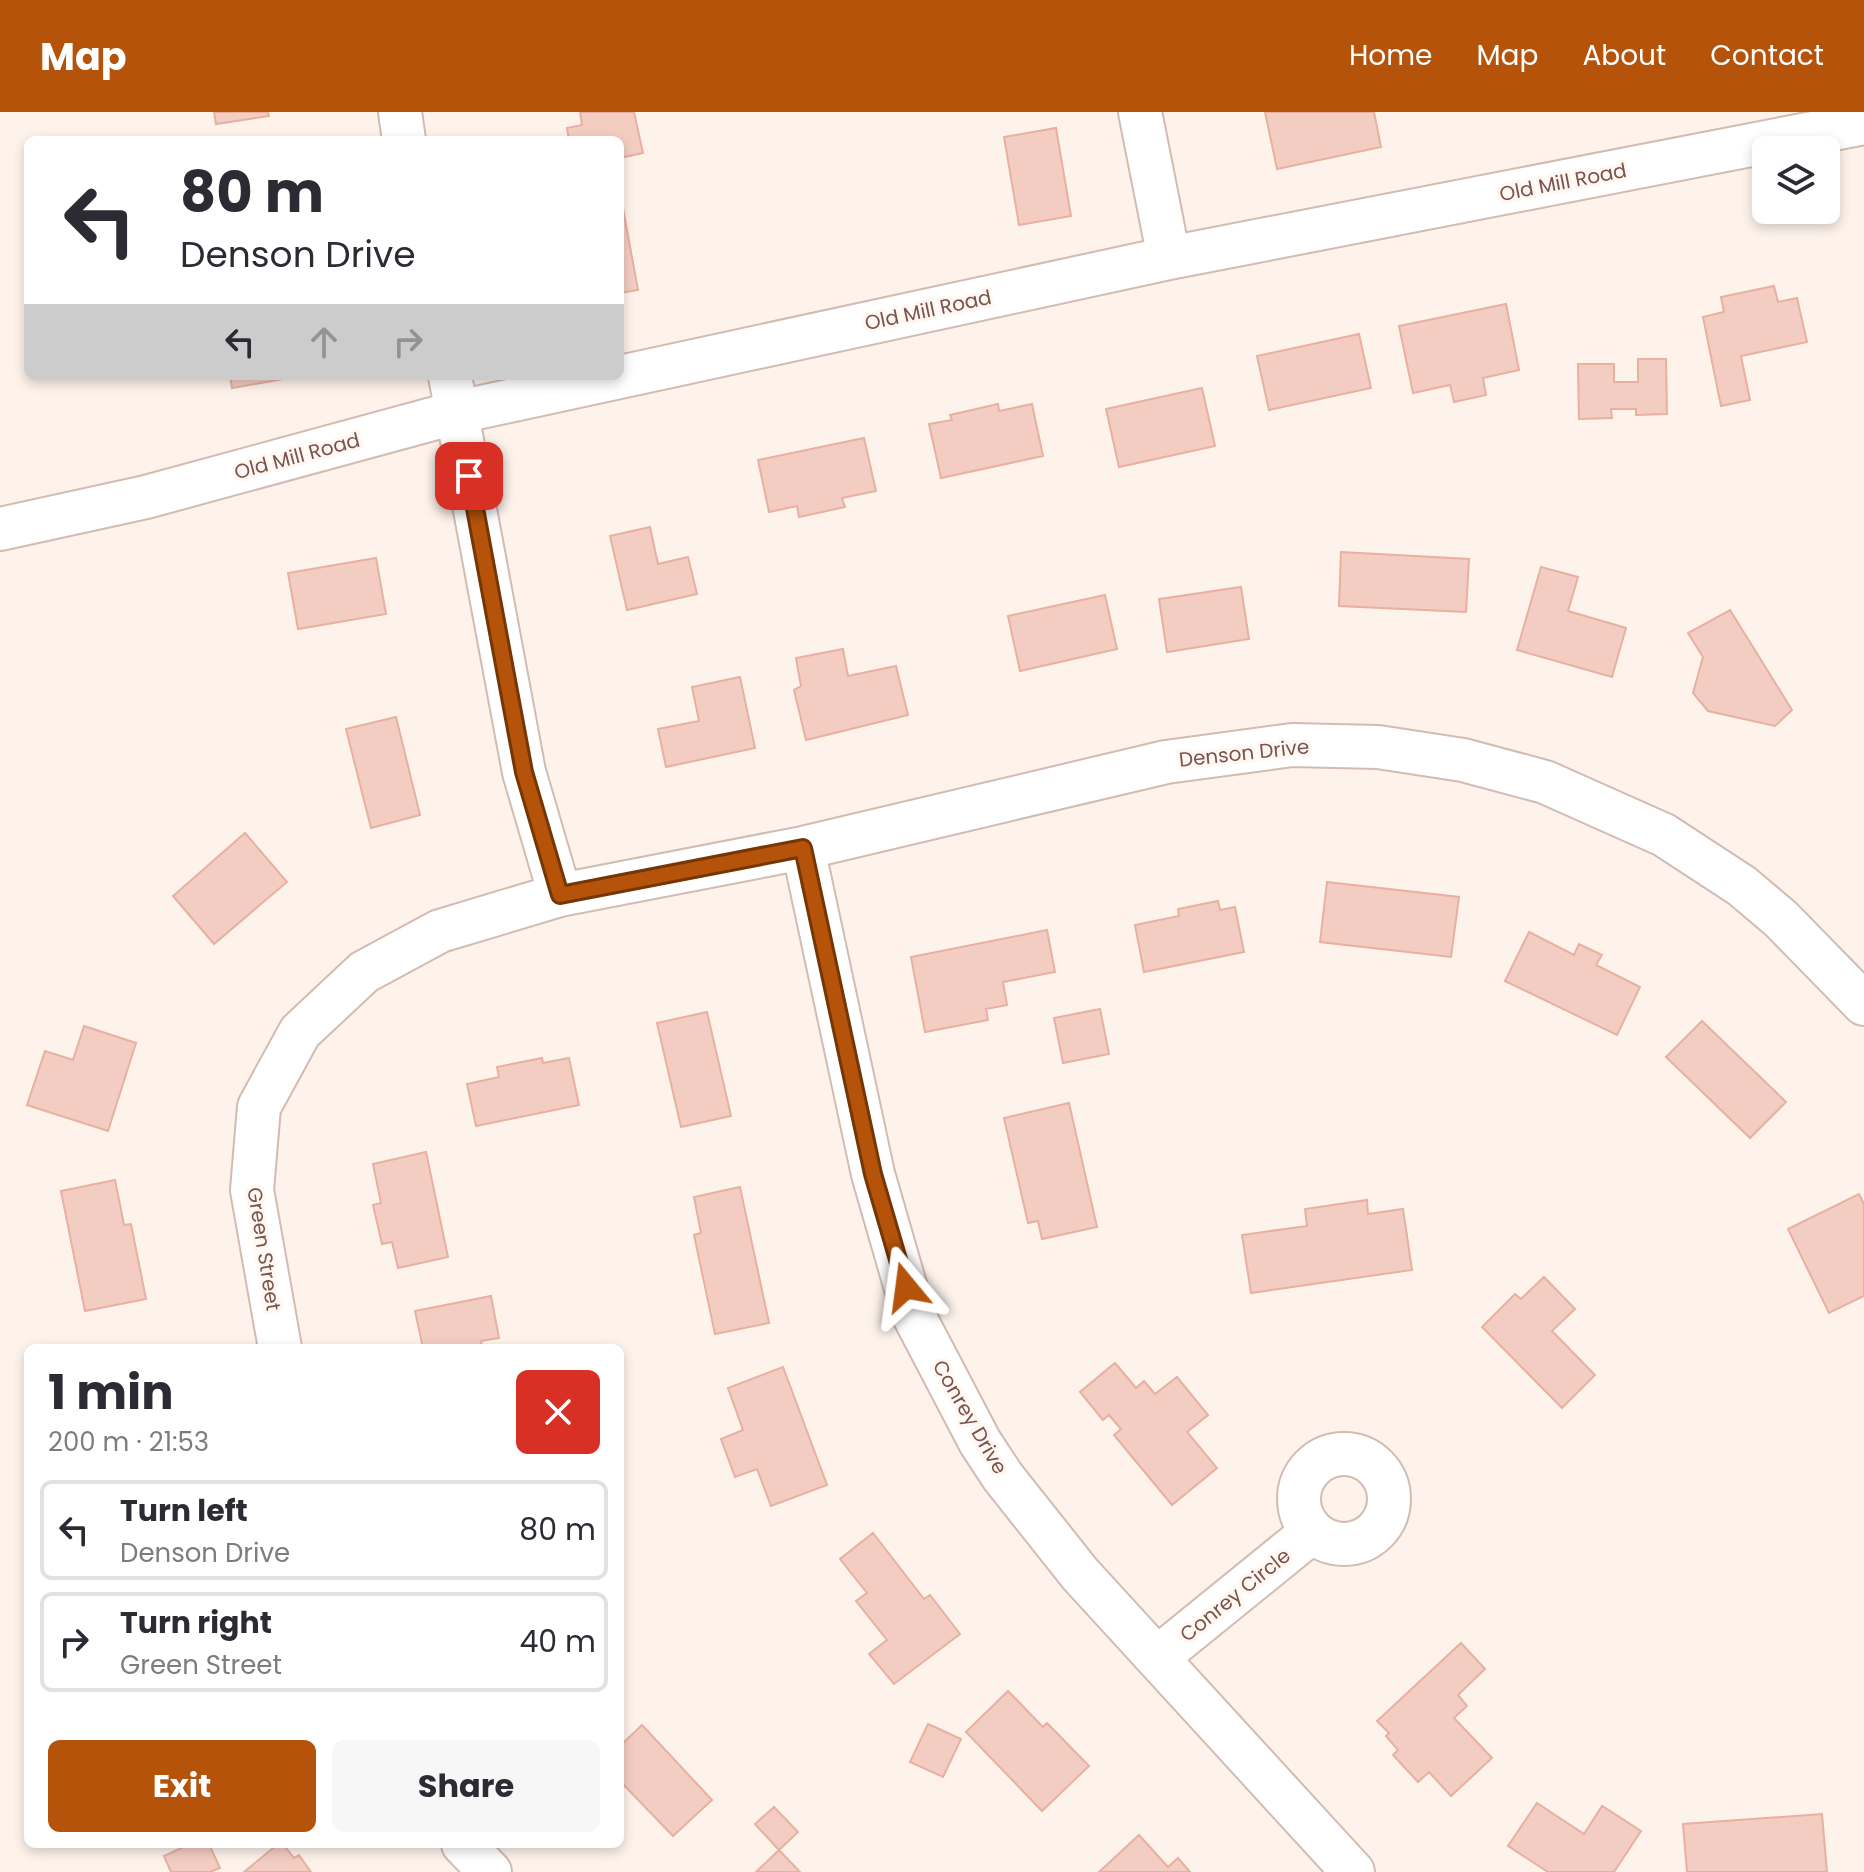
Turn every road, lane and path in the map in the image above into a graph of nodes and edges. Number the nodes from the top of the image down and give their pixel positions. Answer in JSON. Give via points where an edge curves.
{"nodes":[{"id":1,"x":400,"y":112,"type":"edge"},
{"id":2,"x":1140,"y":112,"type":"edge"},
{"id":3,"x":1864,"y":123,"type":"edge"},
{"id":4,"x":403,"y":136,"type":"edge"},
{"id":5,"x":1169,"y":258,"type":"junction"},
{"id":6,"x":624,"y":362,"type":"edge"},
{"id":7,"x":528,"y":380,"type":"edge"},
{"id":8,"x":454,"y":394,"type":"edge"},
{"id":9,"x":0,"y":529,"type":"edge"},
{"id":10,"x":803,"y":848,"type":"junction"},
{"id":11,"x":560,"y":895,"type":"junction"},
{"id":12,"x":1864,"y":1004,"type":"edge"},
{"id":13,"x":279,"y":1344,"type":"edge"},
{"id":14,"x":1312,"y":1532,"type":"dead end"},
{"id":15,"x":1158,"y":1657,"type":"junction"},
{"id":16,"x":467,"y":1848,"type":"edge"},
{"id":17,"x":490,"y":1872,"type":"edge"},
{"id":18,"x":1353,"y":1872,"type":"edge"}],
"edges":[{"from":1,"to":4,"type":"street"},
{"from":2,"to":5,"type":"street"},
{"from":3,"to":5,"type":"street","name":"Old Mill Road"},
{"from":5,"to":6,"type":"street","name":"Old Mill Road"},
{"from":7,"to":8,"type":"street","name":"Old Mill Road"},
{"from":8,"to":9,"type":"street","name":"Old Mill Road","via":[[146,497]]},
{"from":8,"to":11,"type":"street","via":[[524,772]]},
{"from":10,"to":11,"type":"street","name":"Denson Drive"},
{"from":10,"to":12,"type":"street","name":"Denson Drive","via":[[1166,762],[1292,745],[1378,747],[1463,760],[1545,782],[1664,835],[1742,886]]},
{"from":10,"to":15,"type":"street","name":"Conrey Drive","via":[[873,1174],[914,1316],[1003,1477],[1080,1574]]},
{"from":11,"to":13,"type":"street","name":"Green Street","via":[[440,931],[364,972],[300,1032],[259,1107],[252,1190]]},
{"from":14,"to":15,"type":"street","name":"Conrey Circle"},
{"from":15,"to":18,"type":"street","name":"Conrey Drive"},
{"from":16,"to":17,"type":"street"}]}
